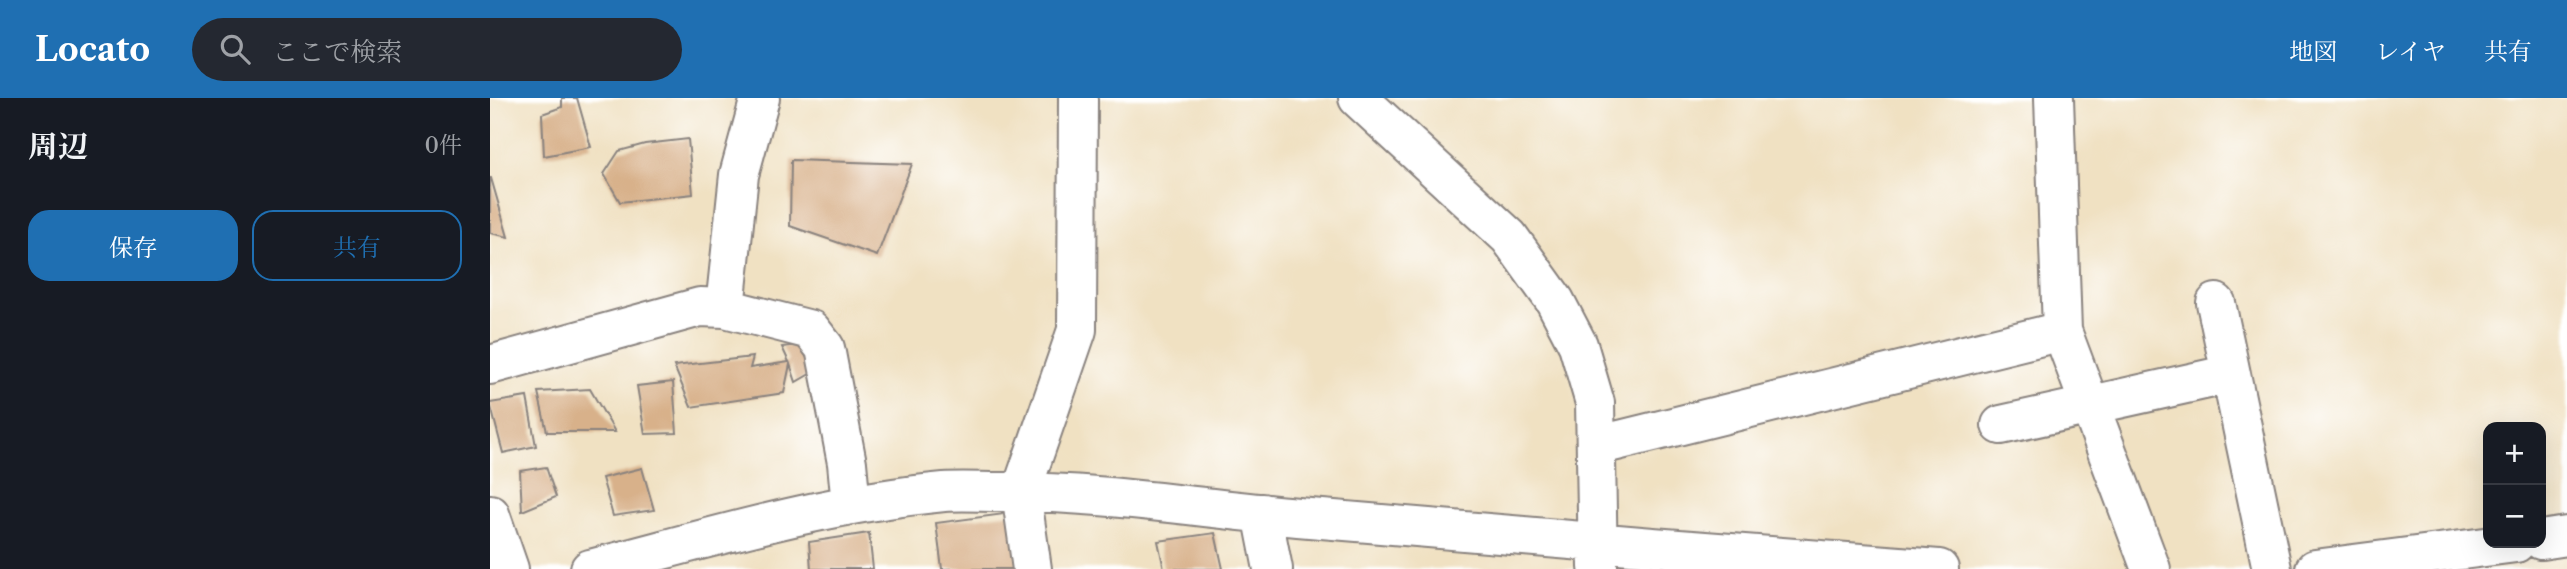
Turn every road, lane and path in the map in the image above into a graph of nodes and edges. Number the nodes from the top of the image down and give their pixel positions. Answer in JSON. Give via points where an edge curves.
{"nodes":[{"id":1,"x":760,"y":98,"type":"edge"},
{"id":2,"x":1079,"y":98,"type":"edge"},
{"id":3,"x":1359,"y":98,"type":"edge"},
{"id":4,"x":2054,"y":98,"type":"edge"},
{"id":5,"x":2216,"y":303,"type":"dead end"},
{"id":6,"x":725,"y":308,"type":"junction"},
{"id":7,"x":2062,"y":331,"type":"junction"},
{"id":8,"x":490,"y":365,"type":"edge"},
{"id":9,"x":2231,"y":374,"type":"junction"},
{"id":10,"x":2090,"y":406,"type":"junction"},
{"id":11,"x":2001,"y":425,"type":"dead end"},
{"id":12,"x":1596,"y":446,"type":"junction"},
{"id":13,"x":1021,"y":492,"type":"junction"},
{"id":14,"x":851,"y":505,"type":"junction"},
{"id":15,"x":1262,"y":513,"type":"junction"},
{"id":16,"x":490,"y":514,"type":"edge"},
{"id":17,"x":2567,"y":536,"type":"edge"},
{"id":18,"x":2546,"y":539,"type":"edge"},
{"id":19,"x":2483,"y":547,"type":"edge"},
{"id":20,"x":1598,"y":556,"type":"edge"},
{"id":21,"x":509,"y":569,"type":"edge"},
{"id":22,"x":590,"y":569,"type":"edge"},
{"id":23,"x":1032,"y":569,"type":"edge"},
{"id":24,"x":1273,"y":569,"type":"edge"},
{"id":25,"x":1939,"y":569,"type":"edge"},
{"id":26,"x":2151,"y":569,"type":"edge"},
{"id":27,"x":2272,"y":569,"type":"edge"},
{"id":28,"x":2315,"y":569,"type":"edge"}],
"edges":[{"from":1,"to":6,"type":"main road","via":[[739,175]]},
{"from":2,"to":13,"type":"main road","via":[[1077,330]]},
{"from":3,"to":12,"type":"main road","via":[[1510,237],[1555,301],[1578,345],[1595,403]]},
{"from":4,"to":7,"type":"main road"},
{"from":5,"to":9,"type":"main road"},
{"from":6,"to":8,"type":"main road","via":[[699,307]]},
{"from":6,"to":14,"type":"main road","via":[[811,330],[825,348]]},
{"from":7,"to":10,"type":"main road"},
{"from":7,"to":12,"type":"main road"},
{"from":9,"to":10,"type":"main road"},
{"from":9,"to":27,"type":"main road"},
{"from":10,"to":11,"type":"main road"},
{"from":10,"to":26,"type":"main road"},
{"from":12,"to":20,"type":"main road"},
{"from":13,"to":14,"type":"main road","via":[[946,492]]},
{"from":13,"to":15,"type":"main road","via":[[1095,494]]},
{"from":13,"to":23,"type":"main road"},
{"from":14,"to":22,"type":"main road"},
{"from":15,"to":20,"type":"main road"},
{"from":15,"to":24,"type":"main road"},
{"from":16,"to":21,"type":"main road"},
{"from":17,"to":18,"type":"main road"},
{"from":19,"to":28,"type":"main road"},
{"from":20,"to":25,"type":"main road"}]}
